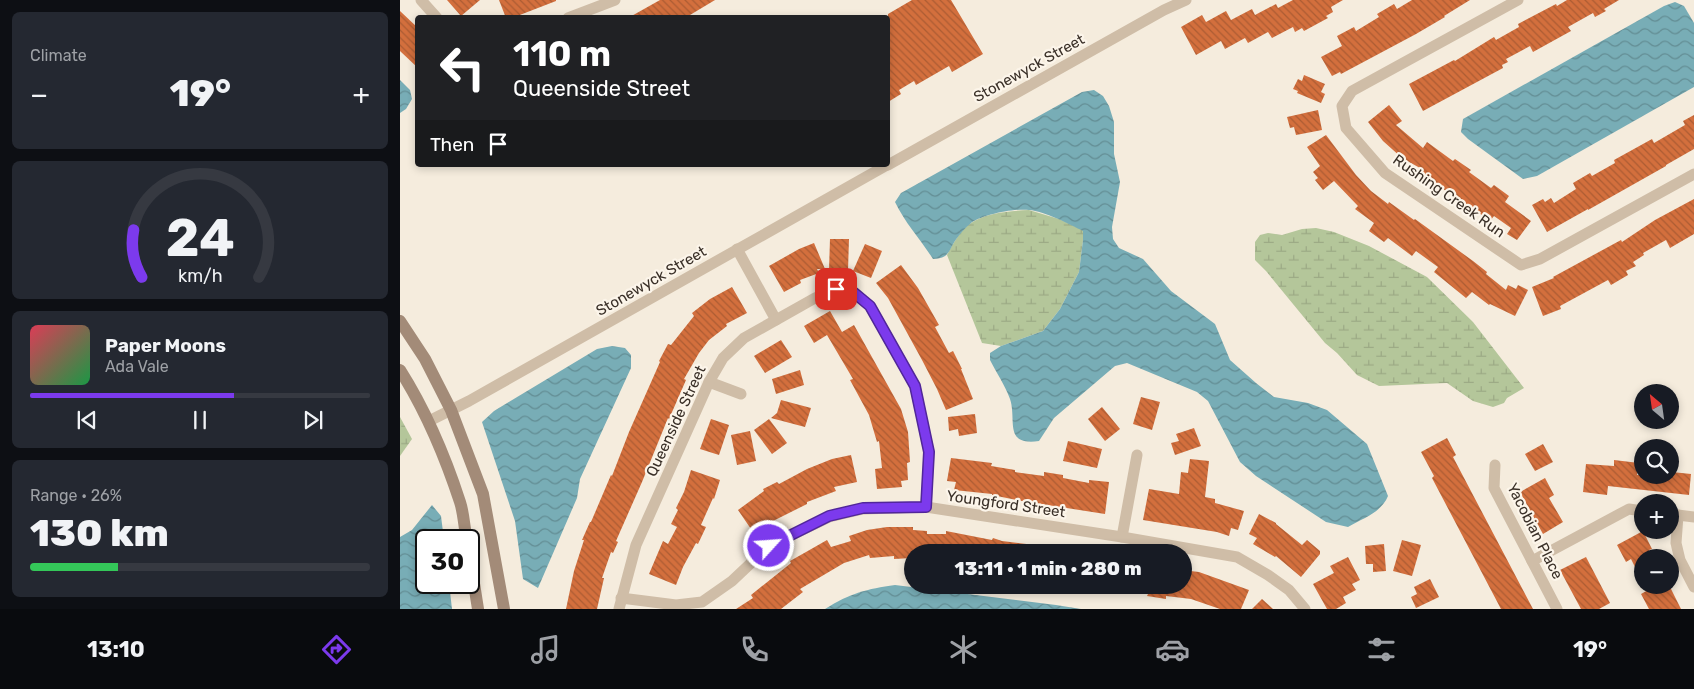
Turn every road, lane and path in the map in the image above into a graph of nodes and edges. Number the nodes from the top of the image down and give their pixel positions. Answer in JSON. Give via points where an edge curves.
{"nodes":[{"id":1,"x":421,"y":0,"type":"edge"},
{"id":2,"x":614,"y":0,"type":"edge"},
{"id":3,"x":1186,"y":0,"type":"edge"},
{"id":4,"x":1518,"y":0,"type":"edge"},
{"id":5,"x":434,"y":15,"type":"edge"},
{"id":6,"x":576,"y":15,"type":"edge"},
{"id":7,"x":890,"y":163,"type":"edge"},
{"id":8,"x":883,"y":167,"type":"edge"},
{"id":9,"x":1694,"y":174,"type":"edge"},
{"id":10,"x":737,"y":249,"type":"junction"},
{"id":11,"x":776,"y":320,"type":"junction"},
{"id":12,"x":400,"y":321,"type":"edge"},
{"id":13,"x":400,"y":370,"type":"edge"},
{"id":14,"x":709,"y":382,"type":"junction"},
{"id":15,"x":742,"y":394,"type":"dead end"},
{"id":16,"x":451,"y":410,"type":"junction"},
{"id":17,"x":429,"y":421,"type":"junction"},
{"id":18,"x":1137,"y":454,"type":"dead end"},
{"id":19,"x":1495,"y":464,"type":"dead end"},
{"id":20,"x":926,"y":507,"type":"junction"},
{"id":21,"x":1634,"y":510,"type":"edge"},
{"id":22,"x":1679,"y":516,"type":"edge"},
{"id":23,"x":1694,"y":517,"type":"edge"},
{"id":24,"x":465,"y":529,"type":"edge"},
{"id":25,"x":1122,"y":537,"type":"junction"},
{"id":26,"x":1676,"y":539,"type":"edge"},
{"id":27,"x":1532,"y":561,"type":"junction"},
{"id":28,"x":1694,"y":587,"type":"edge"},
{"id":29,"x":476,"y":594,"type":"edge"},
{"id":30,"x":620,"y":603,"type":"edge"},
{"id":31,"x":478,"y":609,"type":"edge"},
{"id":32,"x":504,"y":609,"type":"edge"},
{"id":33,"x":1305,"y":609,"type":"edge"},
{"id":34,"x":1557,"y":609,"type":"edge"}],
"edges":[{"from":1,"to":5,"type":"street"},
{"from":2,"to":6,"type":"street"},
{"from":3,"to":7,"type":"street","name":"Stonewyck Street"},
{"from":4,"to":9,"type":"street","name":"Rushing Creek Run","via":[[1352,91],[1342,106],[1346,128],[1385,173],[1521,264],[1540,260]]},
{"from":8,"to":10,"type":"street","name":"Stonewyck Street"},
{"from":10,"to":11,"type":"street"},
{"from":10,"to":16,"type":"street","name":"Stonewyck Street"},
{"from":11,"to":14,"type":"street","name":"Queenside Street","via":[[744,338],[723,358]]},
{"from":11,"to":20,"type":"street","name":"Queenside Street","via":[[836,289],[852,291],[870,306],[915,386],[929,452]]},
{"from":12,"to":16,"type":"street","via":[[425,359]]},
{"from":13,"to":17,"type":"street"},
{"from":14,"to":15,"type":"street"},
{"from":14,"to":30,"type":"street","name":"Queenside Street","via":[[636,545]]},
{"from":16,"to":17,"type":"street","name":"Stonewyck Street"},
{"from":16,"to":32,"type":"street","via":[[483,494]]},
{"from":17,"to":24,"type":"street","via":[[460,504]]},
{"from":18,"to":25,"type":"street"},
{"from":19,"to":27,"type":"street","name":"Yacobian Place","via":[[1494,488]]},
{"from":20,"to":25,"type":"street","name":"Youngford Street"},
{"from":20,"to":30,"type":"street","name":"Youngford Street","via":[[863,508],[829,516],[769,546],[732,581],[702,602],[676,605]]},
{"from":21,"to":27,"type":"street","via":[[1629,509]]},
{"from":22,"to":23,"type":"street"},
{"from":25,"to":33,"type":"street","name":"Youngford Street","via":[[1238,557],[1289,590]]},
{"from":26,"to":28,"type":"street","via":[[1680,560]]},
{"from":27,"to":34,"type":"street","name":"Yacobian Place"},
{"from":29,"to":31,"type":"street"}]}
